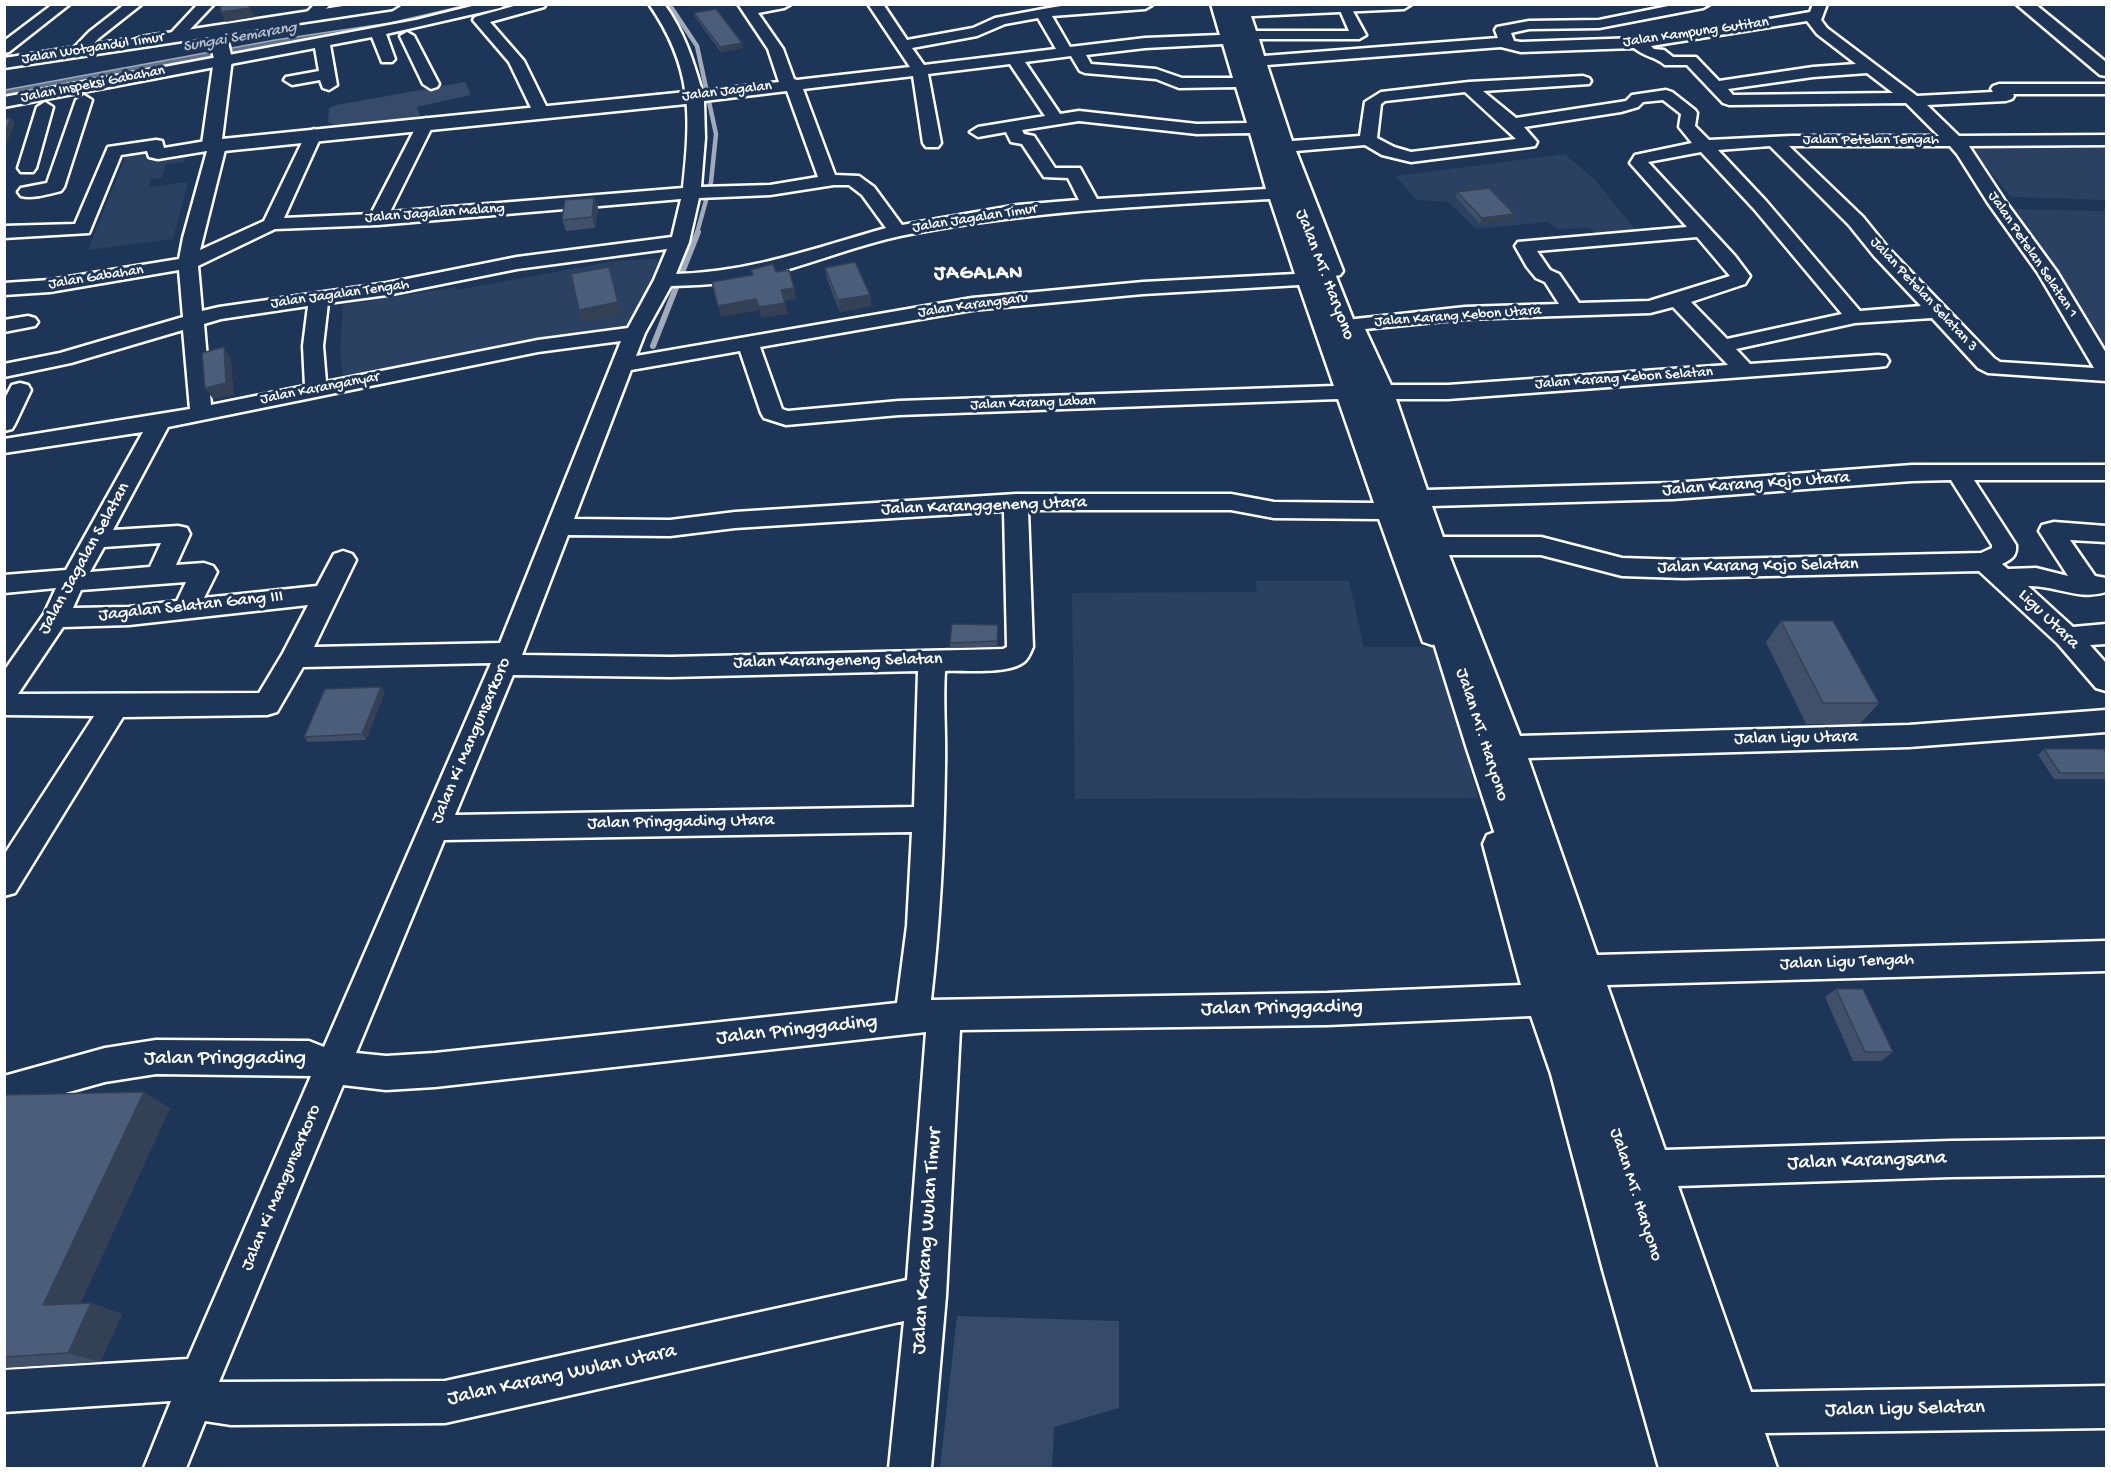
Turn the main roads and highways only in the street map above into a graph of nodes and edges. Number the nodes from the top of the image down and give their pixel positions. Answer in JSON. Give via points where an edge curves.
{"nodes":[{"id":1,"x":392,"y":4,"type":"edge"},
{"id":2,"x":1404,"y":4,"type":"edge"},
{"id":3,"x":2024,"y":4,"type":"edge"},
{"id":4,"x":317,"y":10,"type":"edge"},
{"id":5,"x":203,"y":28,"type":"junction"},
{"id":6,"x":4,"y":63,"type":"edge"},
{"id":7,"x":2104,"y":67,"type":"edge"},
{"id":8,"x":1252,"y":76,"type":"edge"},
{"id":9,"x":700,"y":96,"type":"road end"},
{"id":10,"x":1325,"y":282,"type":"road end"},
{"id":11,"x":1426,"y":546,"type":"road end"},
{"id":12,"x":1721,"y":1468,"type":"edge"}],
"edges":[{"from":1,"to":4,"type":"main road","name":"Jalan Wotgandul Timur"},
{"from":2,"to":8,"type":"main road","via":[[1346,8]]},
{"from":3,"to":7,"type":"main road"},
{"from":4,"to":5,"type":"main road","name":"Jalan Wotgandul Timur"},
{"from":5,"to":6,"type":"main road","name":"Jalan Wotgandul Timur","via":[[176,36]]},
{"from":5,"to":9,"type":"main road","name":"Jalan Jagalan","via":[[222,59],[214,146]]},
{"from":8,"to":10,"type":"main road","name":"Jalan MT. Haryono","via":[[1284,194]]},
{"from":11,"to":12,"type":"main road","name":"Jalan MT. Haryono","via":[[1440,634],[1481,722],[1564,984],[1582,1074],[1641,1169],[1720,1413]]}]}
